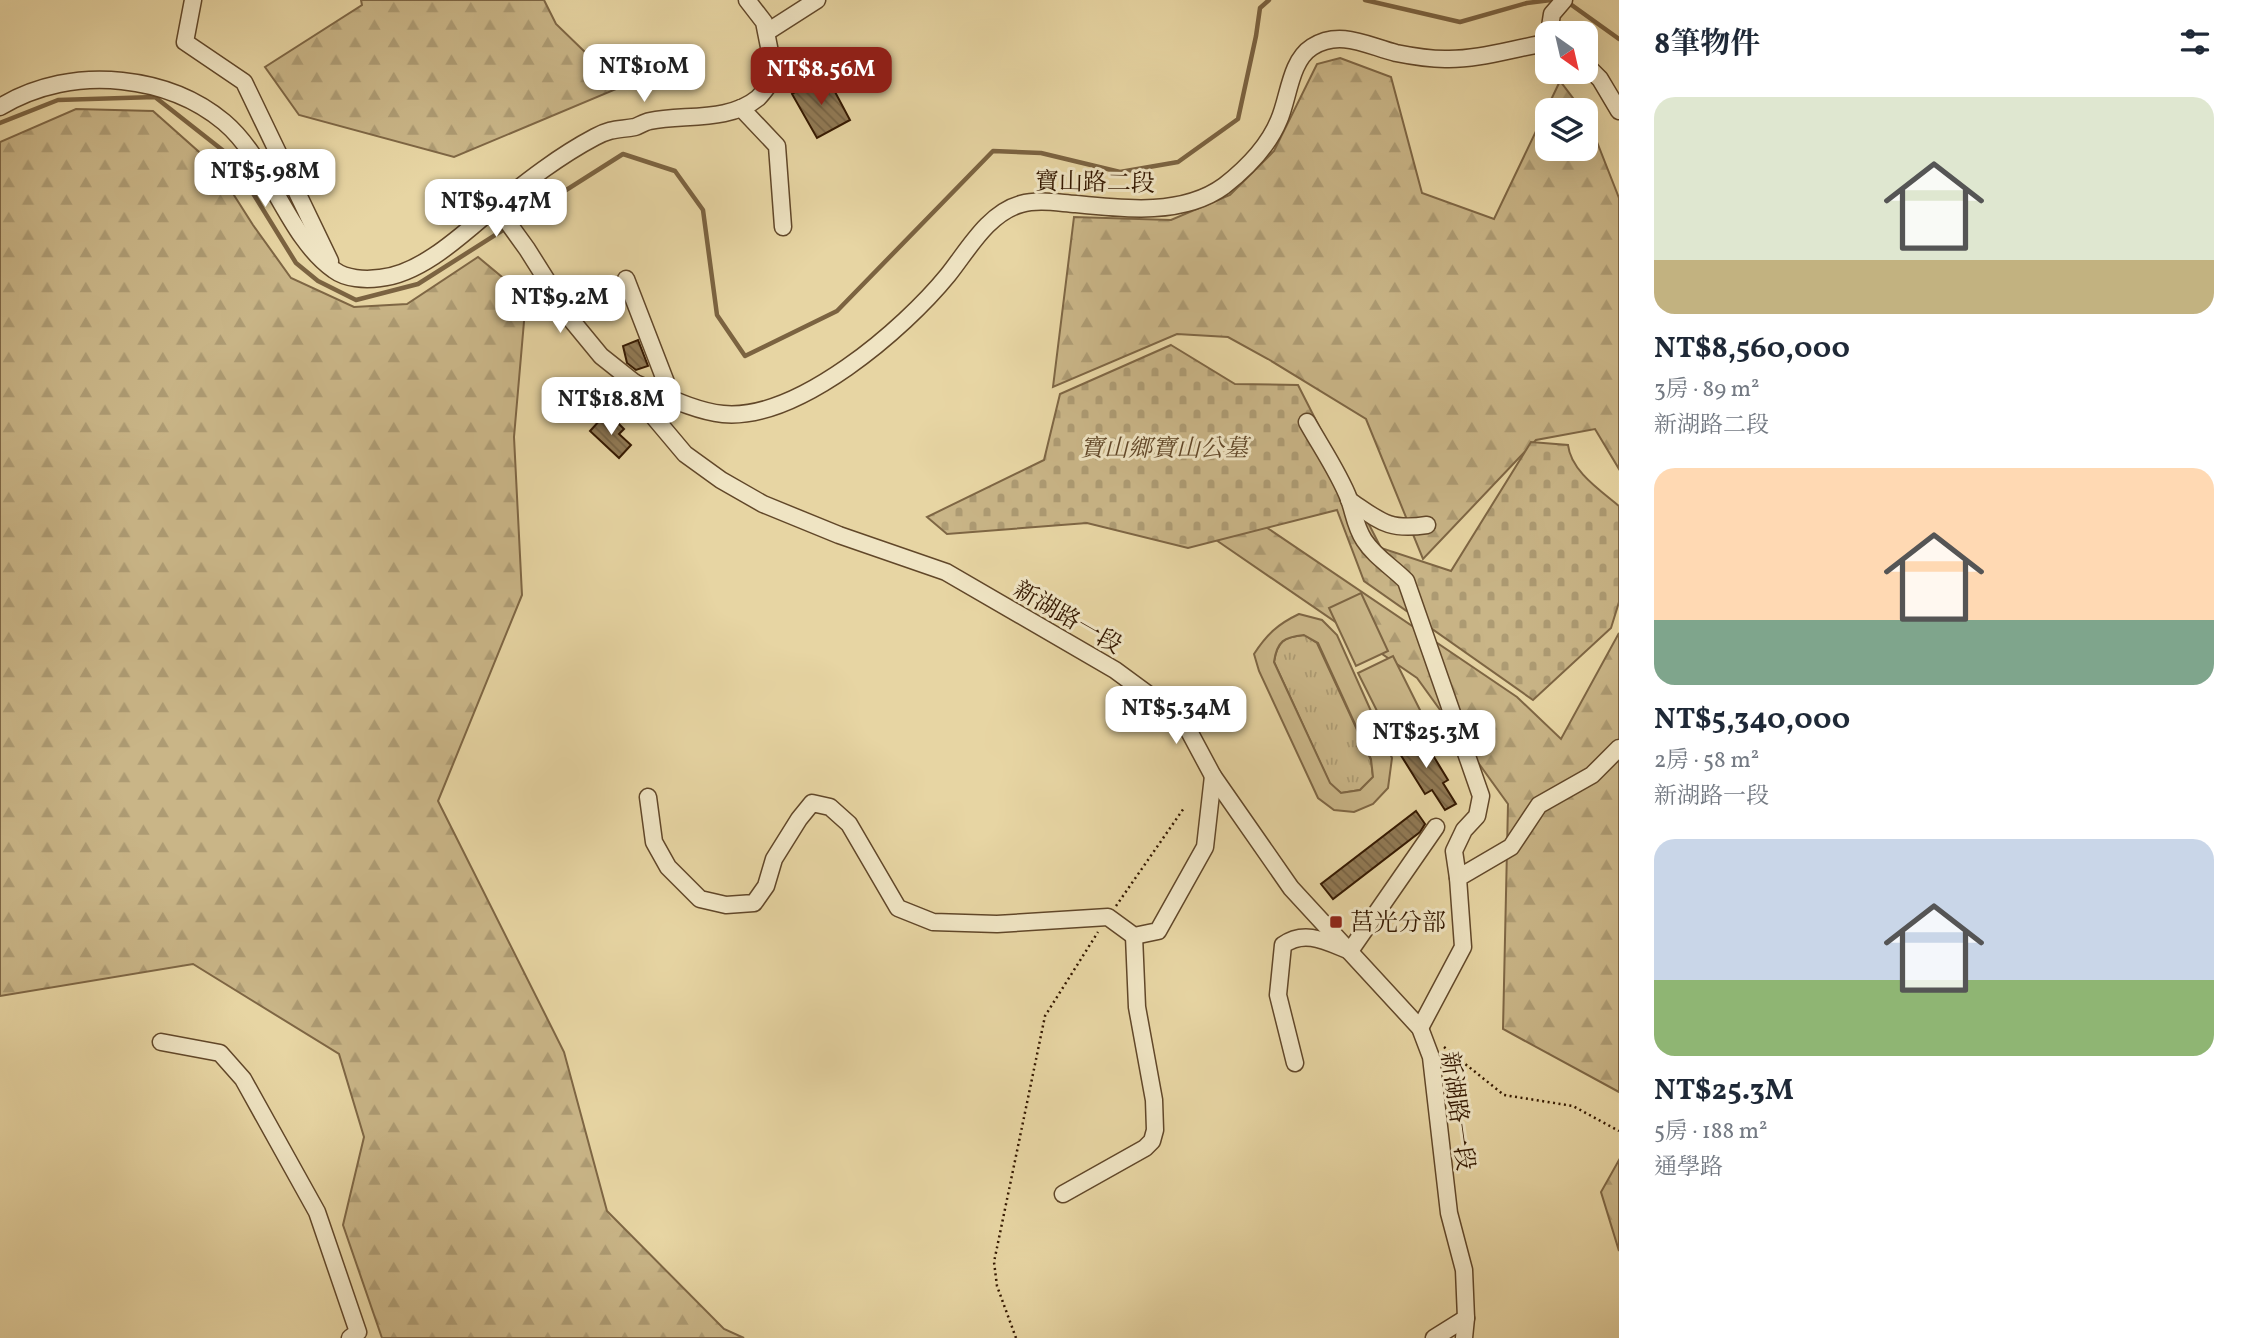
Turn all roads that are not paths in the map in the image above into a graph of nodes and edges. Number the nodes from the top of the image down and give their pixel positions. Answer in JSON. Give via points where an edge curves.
{"nodes":[{"id":1,"x":193,"y":0,"type":"edge"},
{"id":2,"x":747,"y":0,"type":"edge"},
{"id":3,"x":817,"y":0,"type":"edge"},
{"id":4,"x":1561,"y":3,"type":"edge"},
{"id":5,"x":1551,"y":21,"type":"edge"},
{"id":6,"x":768,"y":32,"type":"junction"},
{"id":7,"x":1535,"y":45,"type":"edge"},
{"id":8,"x":1598,"y":77,"type":"edge"},
{"id":9,"x":0,"y":107,"type":"edge"},
{"id":10,"x":741,"y":108,"type":"junction"},
{"id":11,"x":1619,"y":111,"type":"edge"},
{"id":12,"x":496,"y":206,"type":"junction"},
{"id":13,"x":783,"y":227,"type":"dead end"},
{"id":14,"x":335,"y":271,"type":"junction"},
{"id":15,"x":626,"y":279,"type":"dead end"},
{"id":16,"x":635,"y":383,"type":"junction"},
{"id":17,"x":672,"y":398,"type":"junction"},
{"id":18,"x":1307,"y":422,"type":"dead end"},
{"id":19,"x":1349,"y":500,"type":"junction"},
{"id":20,"x":1427,"y":525,"type":"dead end"},
{"id":21,"x":1619,"y":748,"type":"edge"},
{"id":22,"x":1213,"y":776,"type":"junction"},
{"id":23,"x":648,"y":797,"type":"dead end"},
{"id":24,"x":1436,"y":827,"type":"dead end"},
{"id":25,"x":1458,"y":878,"type":"junction"},
{"id":26,"x":1134,"y":936,"type":"junction"},
{"id":27,"x":1350,"y":951,"type":"junction"},
{"id":28,"x":1420,"y":1028,"type":"junction"},
{"id":29,"x":161,"y":1042,"type":"dead end"},
{"id":30,"x":1294,"y":1063,"type":"dead end"},
{"id":31,"x":1063,"y":1194,"type":"dead end"},
{"id":32,"x":1466,"y":1318,"type":"junction"},
{"id":33,"x":350,"y":1338,"type":"edge"},
{"id":34,"x":1434,"y":1338,"type":"edge"},
{"id":35,"x":1464,"y":1338,"type":"edge"}],
"edges":[{"from":1,"to":14,"type":"street","via":[[185,42],[244,82]]},
{"from":2,"to":6,"type":"street"},
{"from":3,"to":6,"type":"street"},
{"from":4,"to":5,"type":"street"},
{"from":6,"to":10,"type":"street","via":[[775,77],[758,98]]},
{"from":7,"to":17,"type":"street","name":"寶山路二段","via":[[1445,59],[1397,53],[1347,38],[1312,47],[1298,61],[1279,121],[1263,148],[1221,188],[1180,205],[1148,208],[1021,204],[989,222],[932,295],[899,326],[816,387],[780,405],[744,413],[723,414]]},
{"from":8,"to":11,"type":"street"},
{"from":9,"to":14,"type":"street","via":[[46,87],[110,79],[150,83],[192,99],[225,123],[255,156],[310,247]]},
{"from":10,"to":12,"type":"street","via":[[610,129],[577,146]]},
{"from":10,"to":13,"type":"street","via":[[777,146]]},
{"from":12,"to":14,"type":"street","via":[[441,252],[405,271],[357,279]]},
{"from":12,"to":16,"type":"street","name":"新湖路一段","via":[[573,322],[601,356]]},
{"from":15,"to":17,"type":"street"},
{"from":16,"to":17,"type":"street","name":"寶山路二段"},
{"from":16,"to":22,"type":"street","name":"新湖路一段","via":[[653,416],[685,454],[721,480],[763,504],[946,572],[1115,670],[1183,720]]},
{"from":18,"to":19,"type":"street"},
{"from":19,"to":20,"type":"street","via":[[1391,526]]},
{"from":19,"to":25,"type":"street","via":[[1363,539],[1378,559],[1406,581],[1481,796],[1477,816],[1454,851]]},
{"from":21,"to":25,"type":"street","via":[[1592,775],[1539,805],[1511,847]]},
{"from":22,"to":26,"type":"street","via":[[1205,847],[1158,931]]},
{"from":22,"to":27,"type":"street","name":"新湖路一段","via":[[1291,888]]},
{"from":23,"to":26,"type":"street","via":[[654,842],[668,867],[700,899],[726,905],[754,903],[766,886],[774,859],[812,803],[830,807],[849,824],[898,908],[933,922],[997,924],[1108,917]]},
{"from":24,"to":27,"type":"street"},
{"from":25,"to":28,"type":"street","via":[[1463,947]]},
{"from":26,"to":31,"type":"street","via":[[1137,1007],[1155,1130],[1145,1148]]},
{"from":27,"to":28,"type":"street","name":"新湖路一段"},
{"from":27,"to":30,"type":"street","via":[[1315,937],[1294,937],[1283,945],[1278,995]]},
{"from":28,"to":32,"type":"street","name":"新湖路一段","via":[[1431,1056],[1449,1213],[1464,1270]]},
{"from":29,"to":33,"type":"street","via":[[220,1052],[243,1079],[317,1212],[358,1332]]},
{"from":32,"to":34,"type":"street"},
{"from":32,"to":35,"type":"street","name":"新湖路一段"}]}
